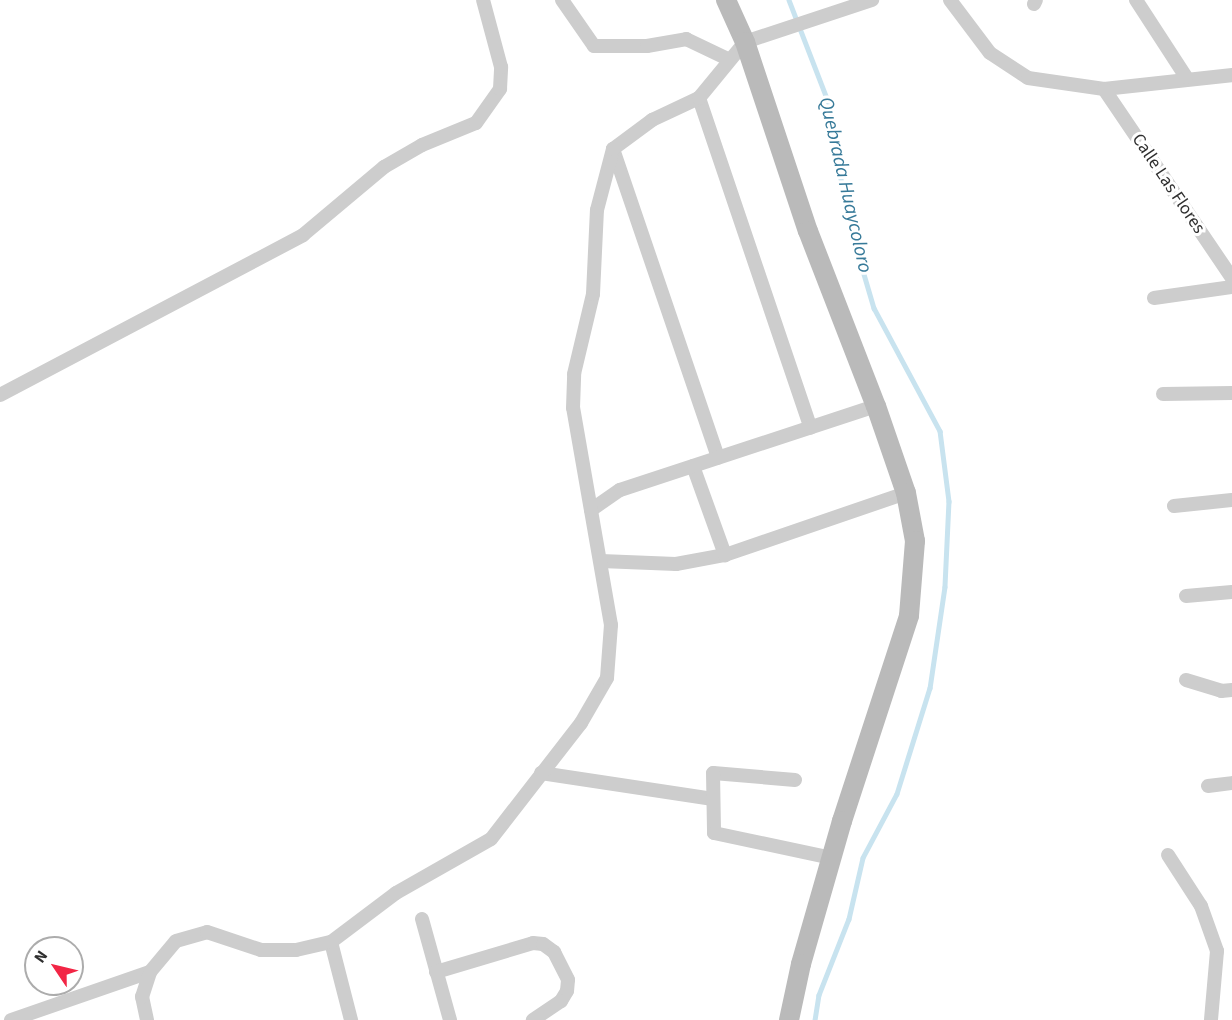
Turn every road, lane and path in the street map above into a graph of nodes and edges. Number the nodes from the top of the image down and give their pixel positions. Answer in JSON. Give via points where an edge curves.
{"nodes":[{"id":1,"x":483,"y":0,"type":"edge"},
{"id":2,"x":562,"y":0,"type":"edge"},
{"id":3,"x":726,"y":0,"type":"edge"},
{"id":4,"x":873,"y":0,"type":"edge"},
{"id":5,"x":950,"y":0,"type":"edge"},
{"id":6,"x":1136,"y":0,"type":"edge"},
{"id":7,"x":745,"y":42,"type":"junction"},
{"id":8,"x":728,"y":59,"type":"junction"},
{"id":9,"x":1232,"y":75,"type":"edge"},
{"id":10,"x":1186,"y":77,"type":"junction"},
{"id":11,"x":1104,"y":89,"type":"junction"},
{"id":12,"x":699,"y":98,"type":"junction"},
{"id":13,"x":613,"y":149,"type":"junction"},
{"id":14,"x":1232,"y":278,"type":"edge"},
{"id":15,"x":1232,"y":287,"type":"edge"},
{"id":16,"x":1154,"y":298,"type":"dead end"},
{"id":17,"x":1232,"y":393,"type":"edge"},
{"id":18,"x":1163,"y":394,"type":"dead end"},
{"id":19,"x":0,"y":395,"type":"edge"},
{"id":20,"x":876,"y":406,"type":"junction"},
{"id":21,"x":811,"y":428,"type":"junction"},
{"id":22,"x":718,"y":458,"type":"junction"},
{"id":23,"x":693,"y":466,"type":"junction"},
{"id":24,"x":906,"y":493,"type":"junction"},
{"id":25,"x":1232,"y":500,"type":"edge"},
{"id":26,"x":1174,"y":506,"type":"dead end"},
{"id":27,"x":591,"y":510,"type":"junction"},
{"id":28,"x":724,"y":555,"type":"junction"},
{"id":29,"x":601,"y":561,"type":"junction"},
{"id":30,"x":1232,"y":592,"type":"edge"},
{"id":31,"x":1186,"y":596,"type":"dead end"},
{"id":32,"x":1186,"y":680,"type":"dead end"},
{"id":33,"x":1232,"y":690,"type":"edge"},
{"id":34,"x":541,"y":773,"type":"junction"},
{"id":35,"x":795,"y":780,"type":"dead end"},
{"id":36,"x":1232,"y":783,"type":"edge"},
{"id":37,"x":1208,"y":786,"type":"dead end"},
{"id":38,"x":713,"y":799,"type":"junction"},
{"id":39,"x":1168,"y":855,"type":"dead end"},
{"id":40,"x":832,"y":858,"type":"junction"},
{"id":41,"x":422,"y":919,"type":"dead end"},
{"id":42,"x":331,"y":942,"type":"junction"},
{"id":43,"x":150,"y":972,"type":"junction"},
{"id":44,"x":436,"y":972,"type":"junction"},
{"id":45,"x":11,"y":1020,"type":"edge"},
{"id":46,"x":147,"y":1020,"type":"edge"},
{"id":47,"x":351,"y":1020,"type":"edge"},
{"id":48,"x":450,"y":1020,"type":"edge"},
{"id":49,"x":534,"y":1020,"type":"edge"},
{"id":50,"x":789,"y":1020,"type":"edge"},
{"id":51,"x":1211,"y":1020,"type":"edge"}],
"edges":[{"from":1,"to":19,"type":"street","via":[[501,67],[501,89],[476,123],[422,145],[384,167],[303,235]]},
{"from":2,"to":8,"type":"street","via":[[594,46],[647,46],[686,39]]},
{"from":3,"to":7,"type":"main road"},
{"from":4,"to":7,"type":"street"},
{"from":5,"to":11,"type":"street","via":[[990,54],[1028,78]]},
{"from":6,"to":10,"type":"street"},
{"from":7,"to":8,"type":"street"},
{"from":7,"to":20,"type":"main road","via":[[808,231]]},
{"from":8,"to":12,"type":"street"},
{"from":9,"to":10,"type":"street"},
{"from":10,"to":11,"type":"street"},
{"from":11,"to":14,"type":"street","name":"Calle Las Flores"},
{"from":12,"to":13,"type":"street","via":[[652,120]]},
{"from":12,"to":21,"type":"street"},
{"from":13,"to":22,"type":"street"},
{"from":13,"to":27,"type":"street","via":[[597,210],[593,294],[573,374],[573,408]]},
{"from":15,"to":16,"type":"street"},
{"from":17,"to":18,"type":"street"},
{"from":20,"to":21,"type":"street"},
{"from":20,"to":24,"type":"main road"},
{"from":21,"to":22,"type":"street"},
{"from":22,"to":23,"type":"street"},
{"from":23,"to":27,"type":"street","via":[[620,490]]},
{"from":23,"to":28,"type":"street"},
{"from":24,"to":28,"type":"street"},
{"from":24,"to":40,"type":"main road","via":[[915,541],[909,616]]},
{"from":25,"to":26,"type":"street"},
{"from":27,"to":29,"type":"street"},
{"from":28,"to":29,"type":"street","via":[[676,564]]},
{"from":29,"to":34,"type":"street","via":[[611,625],[607,678],[581,723]]},
{"from":30,"to":31,"type":"street"},
{"from":32,"to":33,"type":"street","via":[[1221,691]]},
{"from":34,"to":38,"type":"street"},
{"from":34,"to":42,"type":"street","via":[[491,839],[396,893]]},
{"from":35,"to":38,"type":"street","via":[[713,773]]},
{"from":36,"to":37,"type":"street"},
{"from":38,"to":40,"type":"street","via":[[714,834]]},
{"from":39,"to":51,"type":"street","via":[[1201,906],[1217,951]]},
{"from":40,"to":50,"type":"main road"},
{"from":41,"to":44,"type":"street"},
{"from":42,"to":43,"type":"street","via":[[296,950],[261,950],[207,932],[176,941]]},
{"from":42,"to":47,"type":"street"},
{"from":43,"to":45,"type":"street"},
{"from":43,"to":46,"type":"street","via":[[142,997]]},
{"from":44,"to":48,"type":"street"},
{"from":44,"to":49,"type":"street","via":[[533,943],[543,944],[554,952],[568,980],[567,991],[561,1001]]}]}
